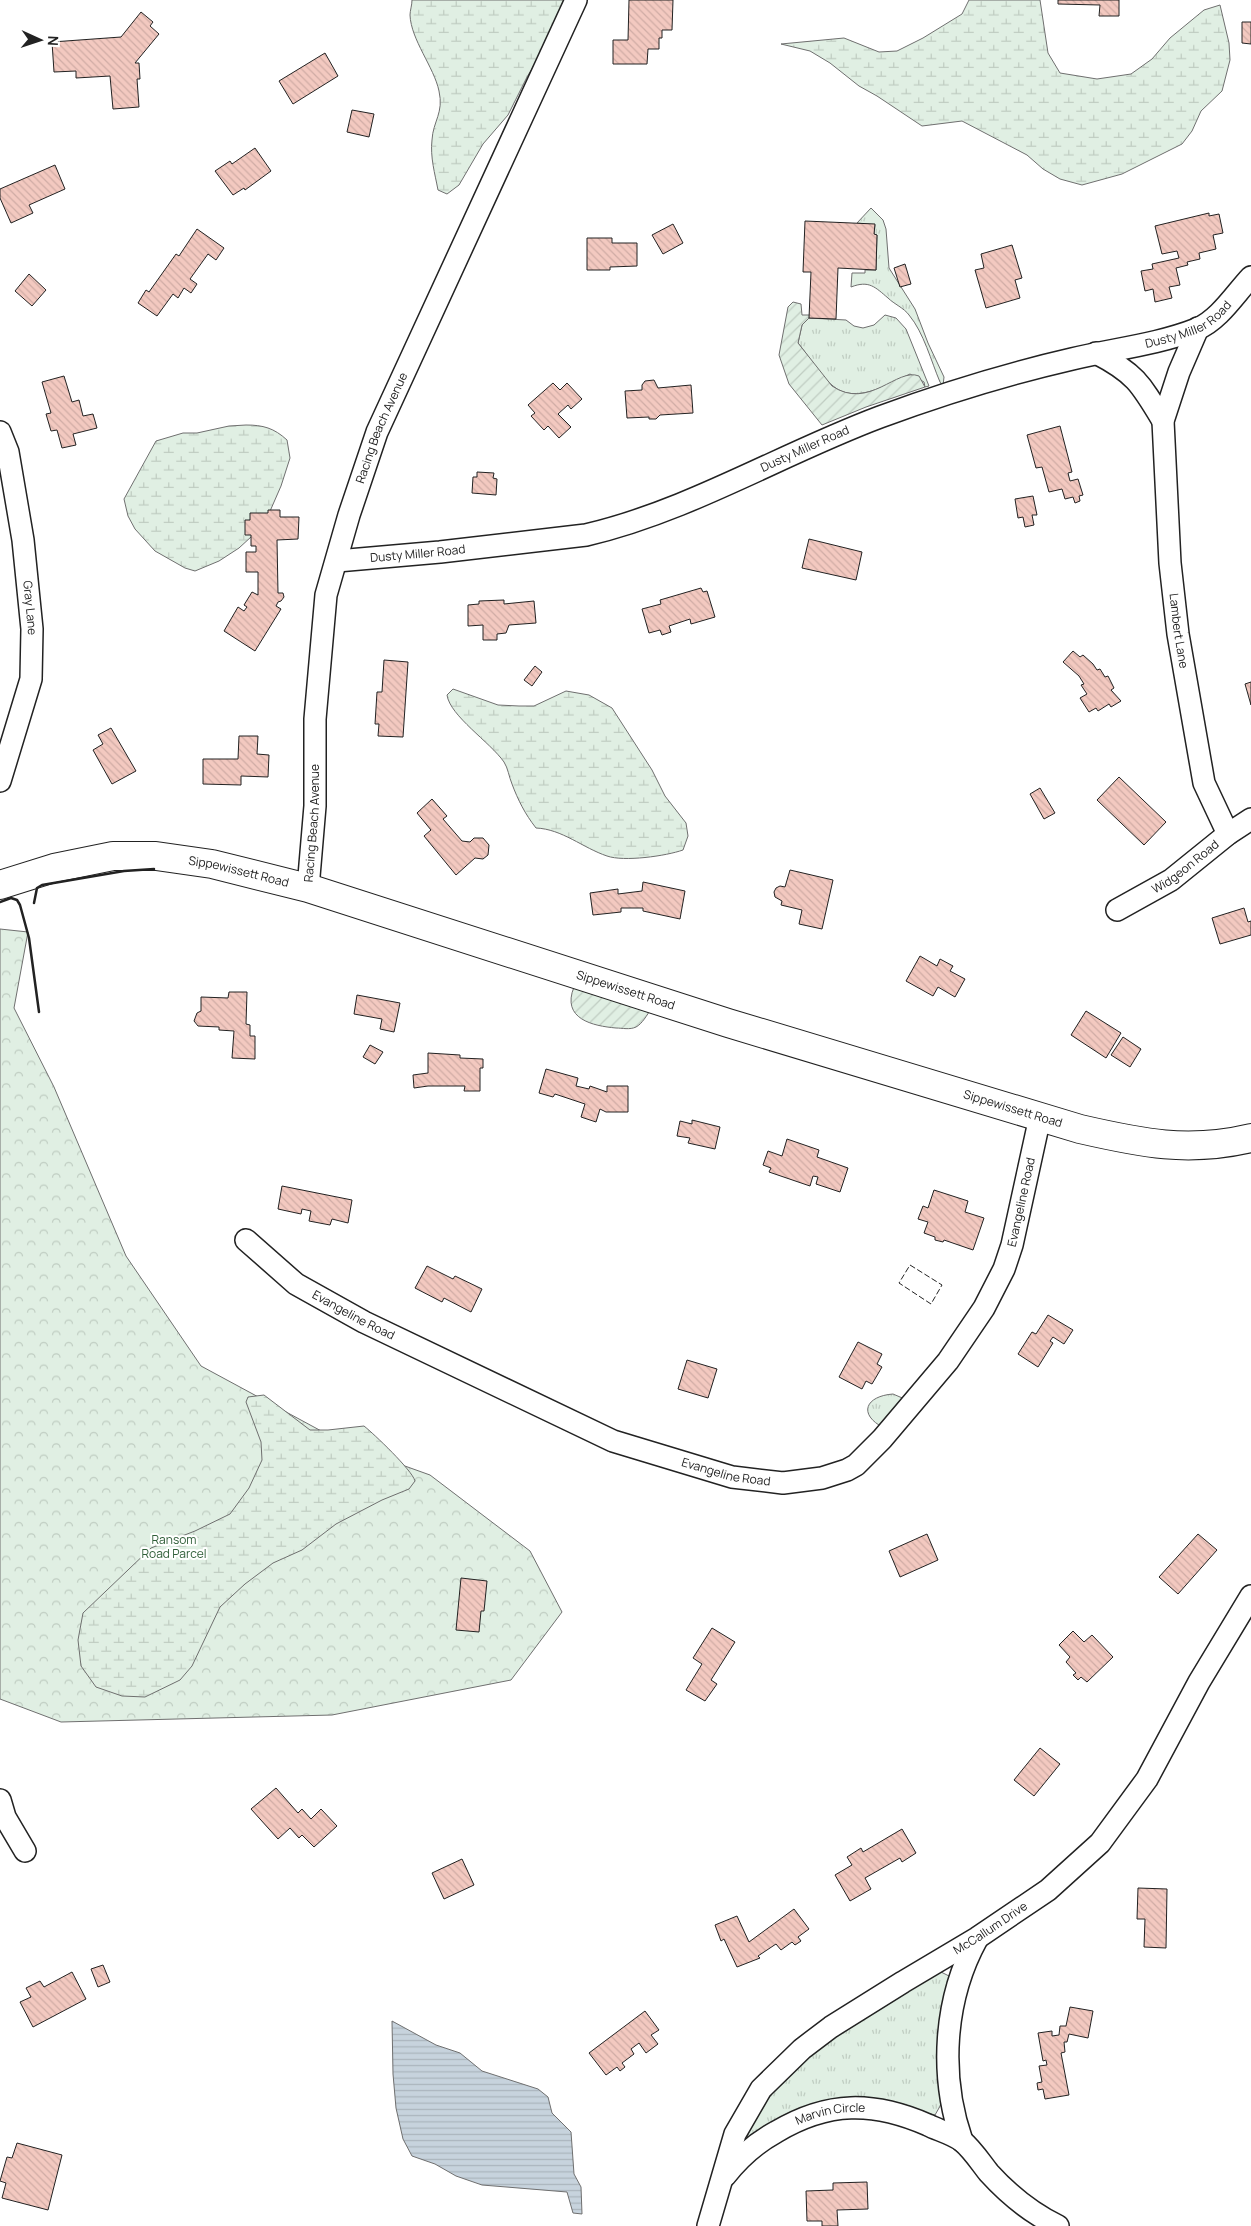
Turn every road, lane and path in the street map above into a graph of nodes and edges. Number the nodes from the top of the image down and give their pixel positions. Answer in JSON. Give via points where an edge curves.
{"nodes":[{"id":1,"x":576,"y":0,"type":"edge"},
{"id":2,"x":1251,"y":277,"type":"edge"},
{"id":3,"x":1198,"y":328,"type":"junction"},
{"id":4,"x":1096,"y":353,"type":"junction"},
{"id":5,"x":1163,"y":421,"type":"junction"},
{"id":6,"x":0,"y":432,"type":"edge"},
{"id":7,"x":337,"y":561,"type":"junction"},
{"id":8,"x":0,"y":781,"type":"edge"},
{"id":9,"x":1251,"y":819,"type":"edge"},
{"id":10,"x":1228,"y":834,"type":"junction"},
{"id":11,"x":0,"y":885,"type":"edge"},
{"id":12,"x":308,"y":888,"type":"junction"},
{"id":13,"x":1117,"y":910,"type":"dead end"},
{"id":14,"x":1040,"y":1117,"type":"junction"},
{"id":15,"x":1251,"y":1138,"type":"edge"},
{"id":16,"x":246,"y":1240,"type":"dead end"},
{"id":17,"x":1250,"y":1598,"type":"edge"},
{"id":18,"x":0,"y":1800,"type":"edge"},
{"id":19,"x":25,"y":1851,"type":"dead end"},
{"id":20,"x":978,"y":1938,"type":"junction"},
{"id":21,"x":962,"y":2141,"type":"junction"},
{"id":22,"x":719,"y":2185,"type":"junction"},
{"id":23,"x":708,"y":2226,"type":"edge"},
{"id":24,"x":1058,"y":2226,"type":"edge"}],
"edges":[{"from":1,"to":7,"type":"street","name":"Racing Beach Avenue","via":[[378,432]]},
{"from":2,"to":3,"type":"street","name":"Dusty Miller Road","via":[[1216,315]]},
{"from":3,"to":4,"type":"street","name":"Dusty Miller Road","via":[[1145,344]]},
{"from":3,"to":5,"type":"street","name":"Lambert Lane"},
{"from":4,"to":5,"type":"street","name":"Lambert Lane","via":[[1122,366],[1134,377]]},
{"from":4,"to":7,"type":"street","name":"Dusty Miller Road","via":[[1034,368],[880,417],[681,504],[606,530],[440,552]]},
{"from":5,"to":10,"type":"street","name":"Lambert Lane","via":[[1170,563],[1178,634],[1204,783]]},
{"from":6,"to":8,"type":"street","name":"Gray Lane","via":[[8,452],[23,540],[32,629],[31,679]]},
{"from":7,"to":12,"type":"street","name":"Racing Beach Avenue","via":[[326,595],[315,719],[315,806]]},
{"from":9,"to":10,"type":"street","name":"Widgeon Road"},
{"from":10,"to":13,"type":"street","name":"Widgeon Road","via":[[1171,880]]},
{"from":11,"to":12,"type":"main road","name":"Sippewissett Road","via":[[54,868],[132,855],[212,864]]},
{"from":12,"to":14,"type":"main road","name":"Sippewissett Road","via":[[728,1023]]},
{"from":14,"to":15,"type":"main road","name":"Sippewissett Road","via":[[1126,1140],[1167,1146],[1199,1147]]},
{"from":14,"to":16,"type":"street","name":"Evangeline Road","via":[[1012,1245],[984,1308],[948,1361],[882,1440],[856,1465],[822,1478],[783,1483],[732,1478],[613,1441],[358,1318],[296,1284]]},
{"from":17,"to":20,"type":"street","name":"McCallum Drive","via":[[1203,1674],[1146,1779],[1105,1836],[1048,1890]]},
{"from":18,"to":19,"type":"street","via":[[5,1817]]},
{"from":20,"to":21,"type":"street","name":"Marvin Circle","via":[[959,1977],[947,2059],[955,2121]]},
{"from":20,"to":22,"type":"street","name":"McCallum Drive","via":[[831,2028],[776,2073],[761,2090],[735,2134]]},
{"from":21,"to":22,"type":"street","name":"Marvin Circle","via":[[921,2122],[888,2112],[851,2107],[828,2110],[793,2122],[764,2140],[735,2163]]},
{"from":21,"to":24,"type":"street","name":"Marvin Circle","via":[[1020,2203]]},
{"from":22,"to":23,"type":"street","name":"McCallum Drive"}]}
